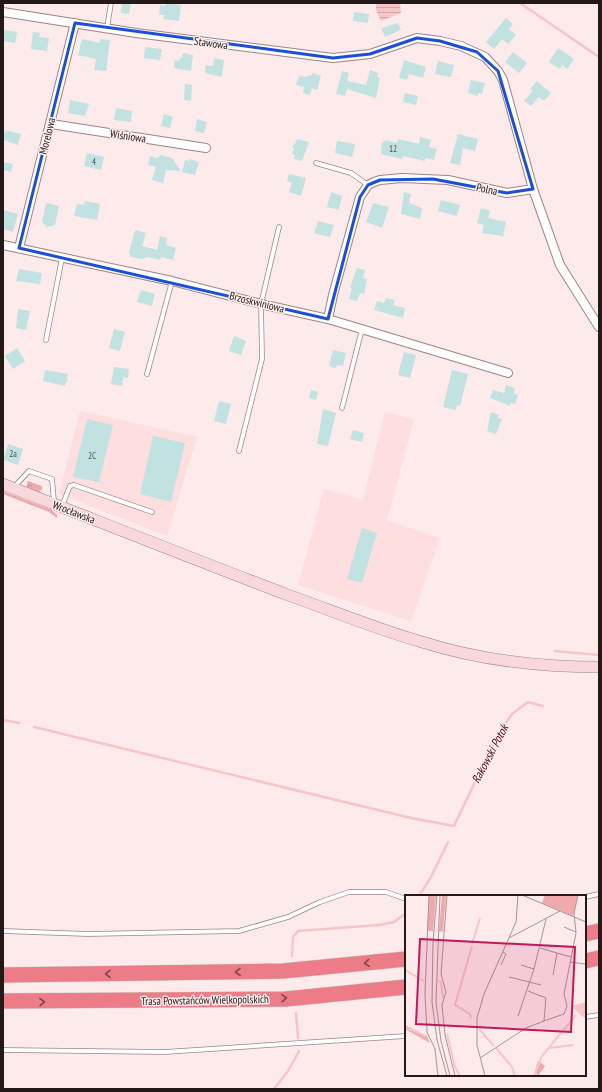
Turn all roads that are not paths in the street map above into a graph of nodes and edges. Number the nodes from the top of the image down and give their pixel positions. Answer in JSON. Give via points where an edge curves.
{"nodes":[{"id":1,"x":110,"y":3,"type":"edge"},
{"id":2,"x":3,"y":12,"type":"edge"},
{"id":3,"x":75,"y":23,"type":"junction"},
{"id":4,"x":108,"y":28,"type":"junction"},
{"id":5,"x":51,"y":124,"type":"junction"},
{"id":6,"x":206,"y":148,"type":"dead end"},
{"id":7,"x":316,"y":163,"type":"dead end"},
{"id":8,"x":368,"y":185,"type":"junction"},
{"id":9,"x":533,"y":189,"type":"junction"},
{"id":10,"x":279,"y":227,"type":"dead end"},
{"id":11,"x":3,"y":245,"type":"edge"},
{"id":12,"x":19,"y":248,"type":"junction"},
{"id":13,"x":62,"y":258,"type":"junction"},
{"id":14,"x":172,"y":281,"type":"junction"},
{"id":15,"x":261,"y":304,"type":"junction"},
{"id":16,"x":328,"y":319,"type":"junction"},
{"id":17,"x":599,"y":327,"type":"edge"},
{"id":18,"x":362,"y":328,"type":"junction"},
{"id":19,"x":46,"y":340,"type":"dead end"},
{"id":20,"x":508,"y":373,"type":"dead end"},
{"id":21,"x":147,"y":374,"type":"dead end"},
{"id":22,"x":342,"y":408,"type":"dead end"},
{"id":23,"x":239,"y":451,"type":"dead end"},
{"id":24,"x":8,"y":486,"type":"edge"},
{"id":25,"x":58,"y":506,"type":"junction"},
{"id":26,"x":152,"y":512,"type":"dead end"},
{"id":27,"x":599,"y":667,"type":"edge"},
{"id":28,"x":599,"y":894,"type":"edge"},
{"id":29,"x":586,"y":897,"type":"edge"},
{"id":30,"x":405,"y":899,"type":"edge"},
{"id":31,"x":3,"y":931,"type":"edge"},
{"id":32,"x":599,"y":931,"type":"edge"},
{"id":33,"x":586,"y":934,"type":"edge"},
{"id":34,"x":599,"y":958,"type":"edge"},
{"id":35,"x":405,"y":960,"type":"edge"},
{"id":36,"x":586,"y":961,"type":"edge"},
{"id":37,"x":3,"y":975,"type":"edge"},
{"id":38,"x":405,"y":987,"type":"edge"},
{"id":39,"x":3,"y":1002,"type":"edge"},
{"id":40,"x":599,"y":1015,"type":"edge"},
{"id":41,"x":586,"y":1016,"type":"edge"},
{"id":42,"x":405,"y":1036,"type":"edge"},
{"id":43,"x":3,"y":1050,"type":"edge"}],
"edges":[{"from":1,"to":4,"type":"lane"},
{"from":2,"to":3,"type":"street","name":"Stawowa"},
{"from":3,"to":4,"type":"street","name":"Stawowa"},
{"from":3,"to":5,"type":"street","name":"Morelowa"},
{"from":4,"to":9,"type":"street","name":"Stawowa","via":[[333,58],[370,54],[417,38],[469,48],[485,57],[498,71],[508,95]]},
{"from":5,"to":6,"type":"street","name":"Wiśniowa"},
{"from":5,"to":12,"type":"street","name":"Morelowa"},
{"from":7,"to":8,"type":"lane","via":[[351,173]]},
{"from":8,"to":9,"type":"street","name":"Polna","via":[[380,180],[432,179],[507,193]]},
{"from":8,"to":16,"type":"street","via":[[360,197]]},
{"from":9,"to":17,"type":"street","via":[[560,265]]},
{"from":10,"to":15,"type":"lane"},
{"from":11,"to":12,"type":"street","name":"Brzoskwiniowa"},
{"from":12,"to":13,"type":"street","name":"Brzoskwiniowa"},
{"from":13,"to":14,"type":"street","name":"Brzoskwiniowa"},
{"from":13,"to":19,"type":"lane"},
{"from":14,"to":15,"type":"street","name":"Brzoskwiniowa"},
{"from":14,"to":21,"type":"lane"},
{"from":15,"to":16,"type":"street","name":"Brzoskwiniowa"},
{"from":15,"to":23,"type":"lane","via":[[262,359]]},
{"from":16,"to":18,"type":"street","name":"Brzoskwiniowa"},
{"from":18,"to":20,"type":"street","name":"Brzoskwiniowa"},
{"from":18,"to":22,"type":"lane"},
{"from":24,"to":25,"type":"main road","name":"Wrocławska"},
{"from":24,"to":25,"type":"lane","via":[[29,471],[52,479]]},
{"from":25,"to":26,"type":"lane","via":[[70,486],[74,485]]},
{"from":25,"to":27,"type":"main road","name":"Wrocławska","via":[[325,610],[424,643],[510,661]]},
{"from":28,"to":29,"type":"lane"},
{"from":30,"to":31,"type":"lane","via":[[386,892],[349,892],[288,917],[239,931],[88,934]]},
{"from":32,"to":33,"type":"highway"},
{"from":34,"to":36,"type":"highway"},
{"from":35,"to":37,"type":"highway","one_way":true,"via":[[283,971]]},
{"from":39,"to":38,"type":"highway","name":"Trasa Powstańców Wielkopolskich","one_way":true,"via":[[286,999]]},
{"from":40,"to":41,"type":"lane"},
{"from":42,"to":43,"type":"lane","via":[[165,1052]]}]}
